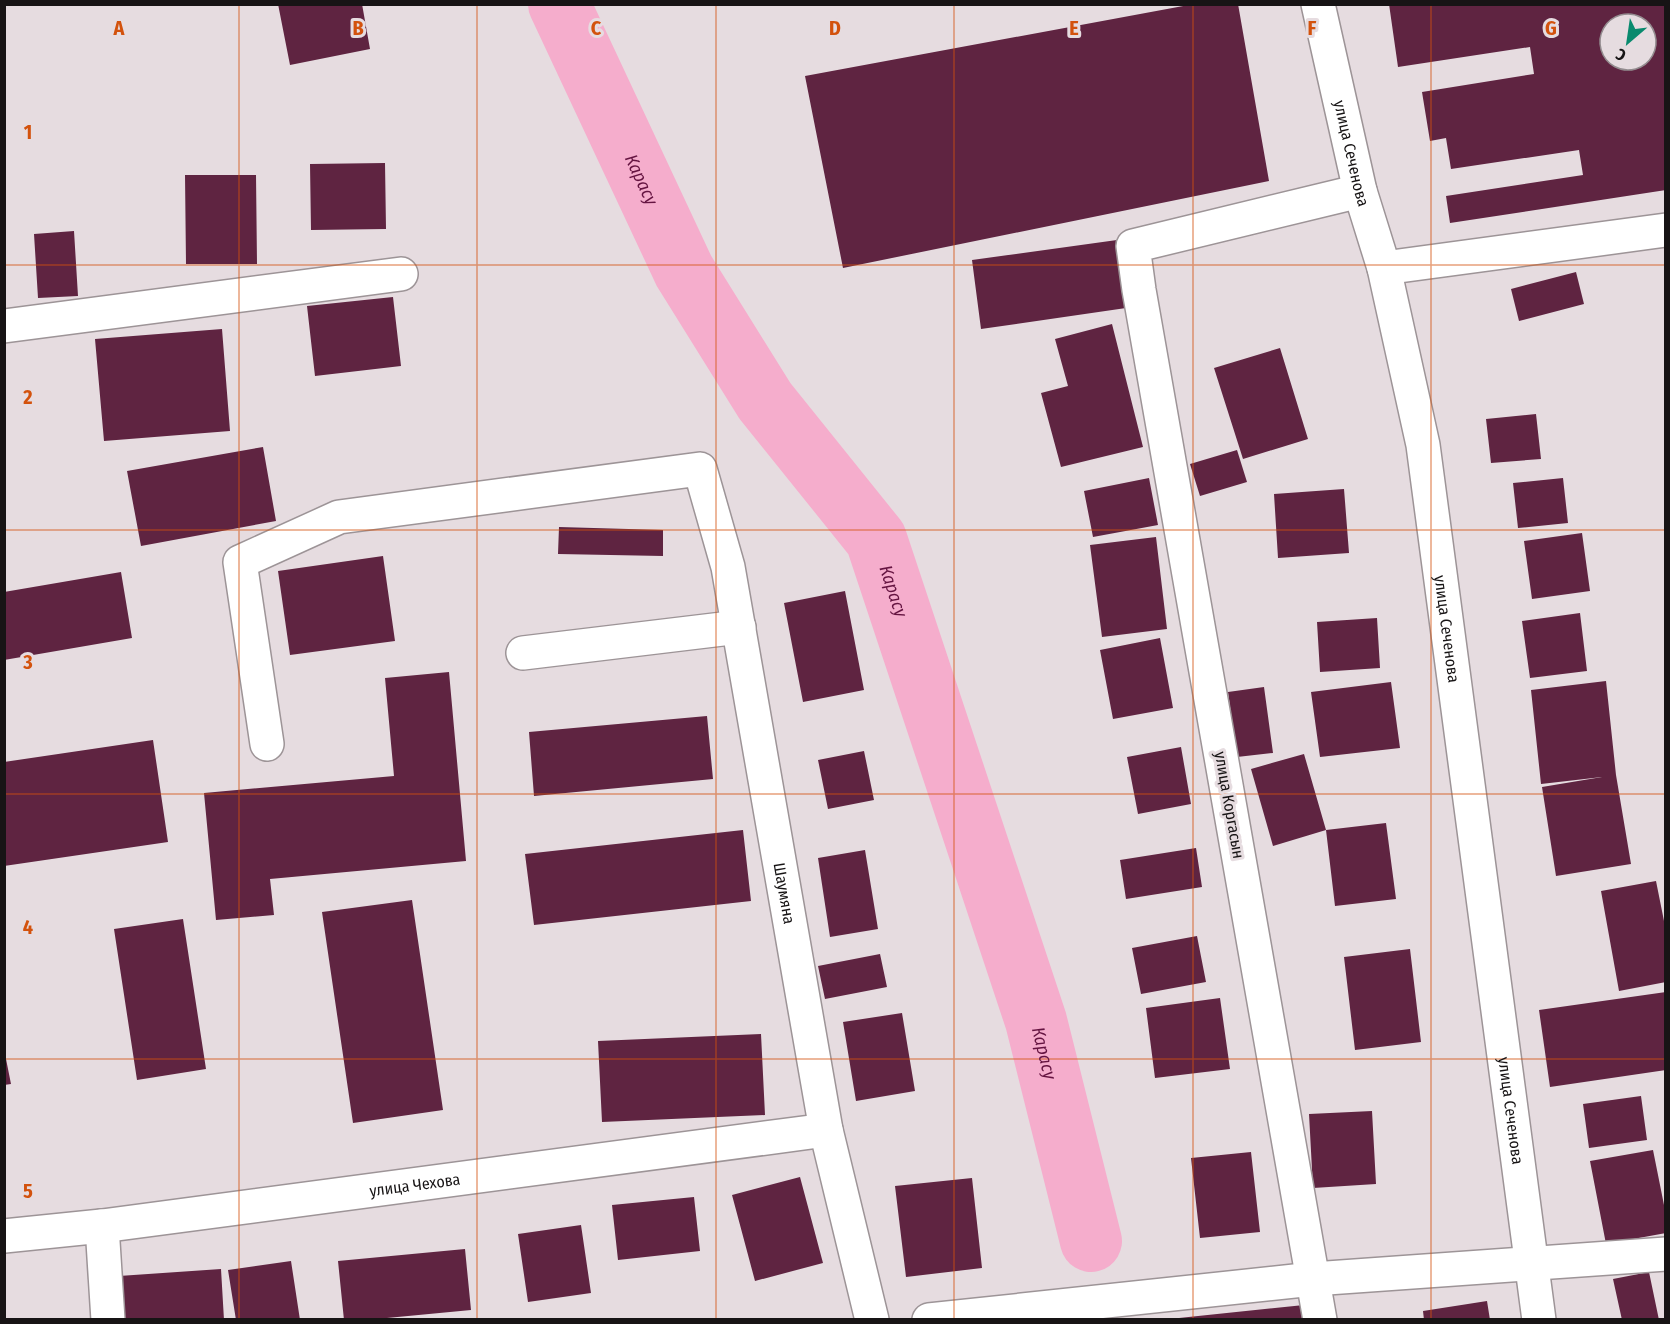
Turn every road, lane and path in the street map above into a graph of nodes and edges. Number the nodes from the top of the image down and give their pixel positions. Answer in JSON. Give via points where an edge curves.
{"nodes":[{"id":1,"x":1318,"y":4,"type":"edge"},
{"id":2,"x":1360,"y":191,"type":"junction"},
{"id":3,"x":1665,"y":230,"type":"edge"},
{"id":4,"x":1384,"y":268,"type":"junction"},
{"id":5,"x":401,"y":274,"type":"dead end"},
{"id":6,"x":4,"y":326,"type":"edge"},
{"id":7,"x":739,"y":627,"type":"junction"},
{"id":8,"x":523,"y":653,"type":"dead end"},
{"id":9,"x":267,"y":744,"type":"dead end"},
{"id":10,"x":826,"y":1130,"type":"junction"},
{"id":11,"x":102,"y":1226,"type":"junction"},
{"id":12,"x":4,"y":1236,"type":"edge"},
{"id":13,"x":1665,"y":1254,"type":"edge"},
{"id":14,"x":1531,"y":1262,"type":"junction"},
{"id":15,"x":1313,"y":1279,"type":"junction"},
{"id":16,"x":108,"y":1320,"type":"edge"},
{"id":17,"x":872,"y":1320,"type":"edge"},
{"id":18,"x":929,"y":1320,"type":"edge"},
{"id":19,"x":1320,"y":1320,"type":"edge"},
{"id":20,"x":1539,"y":1320,"type":"edge"}],
"edges":[{"from":1,"to":2,"type":"street","name":"улица Сеченова"},
{"from":2,"to":4,"type":"street","name":"улица Сеченова"},
{"from":2,"to":15,"type":"street","name":"улица Коргасын","via":[[1133,246]]},
{"from":3,"to":4,"type":"street"},
{"from":4,"to":14,"type":"street","name":"улица Сеченова","via":[[1424,445]]},
{"from":5,"to":6,"type":"street"},
{"from":7,"to":8,"type":"street"},
{"from":7,"to":9,"type":"street","name":"Шаумяна","via":[[728,567],[700,469],[339,517],[240,562]]},
{"from":7,"to":10,"type":"street","name":"Шаумяна"},
{"from":10,"to":11,"type":"street","name":"улица Чехова"},
{"from":10,"to":17,"type":"street","name":"Шаумяна"},
{"from":11,"to":12,"type":"street","name":"улица Чехова"},
{"from":11,"to":16,"type":"street"},
{"from":13,"to":14,"type":"street"},
{"from":14,"to":15,"type":"street"},
{"from":14,"to":20,"type":"street","name":"улица Сеченова"},
{"from":15,"to":18,"type":"street"},
{"from":15,"to":19,"type":"street","name":"улица Коргасын"}]}
